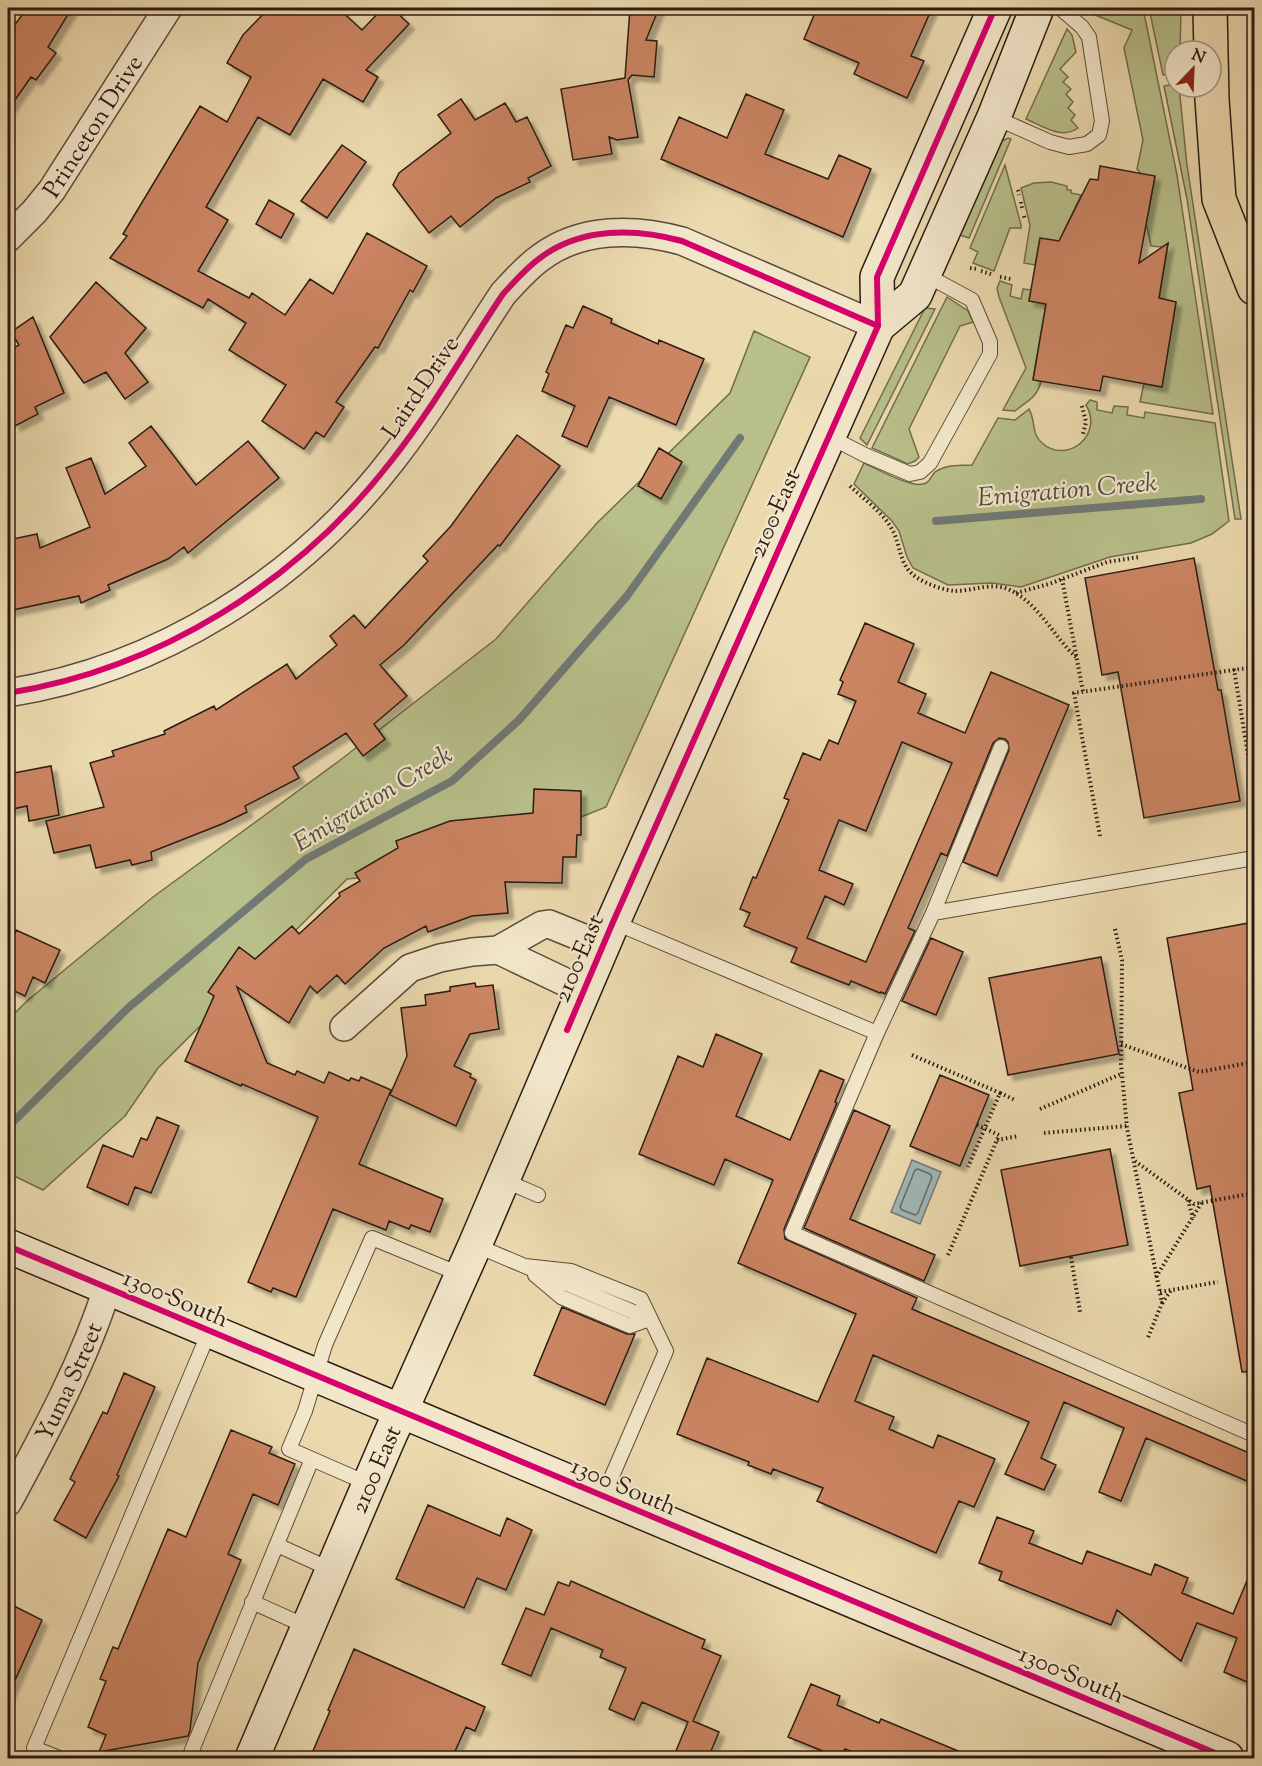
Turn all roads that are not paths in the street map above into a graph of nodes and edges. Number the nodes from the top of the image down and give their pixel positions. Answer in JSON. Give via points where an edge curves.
{"nodes":[{"id":1,"x":168,"y":8,"type":"edge"},
{"id":2,"x":995,"y":8,"type":"edge"},
{"id":3,"x":1037,"y":8,"type":"edge"},
{"id":4,"x":1060,"y":8,"type":"edge"},
{"id":5,"x":1210,"y":8,"type":"edge"},
{"id":6,"x":993,"y":117,"type":"junction"},
{"id":7,"x":8,"y":238,"type":"edge"},
{"id":8,"x":924,"y":274,"type":"junction"},
{"id":9,"x":1254,"y":288,"type":"edge"},
{"id":10,"x":878,"y":326,"type":"junction"},
{"id":11,"x":828,"y":436,"type":"junction"},
{"id":12,"x":8,"y":693,"type":"edge"},
{"id":13,"x":1001,"y":747,"type":"dead end"},
{"id":14,"x":1254,"y":858,"type":"edge"},
{"id":15,"x":933,"y":912,"type":"junction"},
{"id":16,"x":608,"y":934,"type":"junction"},
{"id":17,"x":498,"y":950,"type":"junction"},
{"id":18,"x":584,"y":991,"type":"junction"},
{"id":19,"x":344,"y":1027,"type":"dead end"},
{"id":20,"x":878,"y":1033,"type":"junction"},
{"id":21,"x":503,"y":1180,"type":"junction"},
{"id":22,"x":538,"y":1195,"type":"dead end"},
{"id":23,"x":475,"y":1245,"type":"junction"},
{"id":24,"x":8,"y":1246,"type":"edge"},
{"id":25,"x":525,"y":1266,"type":"junction"},
{"id":26,"x":462,"y":1275,"type":"junction"},
{"id":27,"x":107,"y":1289,"type":"junction"},
{"id":28,"x":650,"y":1319,"type":"junction"},
{"id":29,"x":209,"y":1332,"type":"junction"},
{"id":30,"x":315,"y":1377,"type":"junction"},
{"id":31,"x":400,"y":1412,"type":"junction"},
{"id":32,"x":1254,"y":1435,"type":"edge"},
{"id":33,"x":312,"y":1459,"type":"junction"},
{"id":34,"x":369,"y":1484,"type":"junction"},
{"id":35,"x":603,"y":1497,"type":"junction"},
{"id":36,"x":8,"y":1502,"type":"edge"},
{"id":37,"x":277,"y":1545,"type":"junction"},
{"id":38,"x":334,"y":1570,"type":"junction"},
{"id":39,"x":252,"y":1602,"type":"junction"},
{"id":40,"x":309,"y":1628,"type":"junction"},
{"id":41,"x":59,"y":1758,"type":"edge"},
{"id":42,"x":200,"y":1758,"type":"edge"},
{"id":43,"x":252,"y":1758,"type":"edge"},
{"id":44,"x":1227,"y":1758,"type":"edge"}],
"edges":[{"from":1,"to":7,"type":"street","name":"Princeton Drive","via":[[52,190]]},
{"from":2,"to":10,"type":"street","name":"2100 East","via":[[877,277]]},
{"from":3,"to":6,"type":"street","name":"2100 East"},
{"from":4,"to":6,"type":"lane","via":[[1089,37],[1102,121],[1099,135],[1087,144],[1069,147]]},
{"from":5,"to":9,"type":"main road","via":[[1219,200]]},
{"from":6,"to":8,"type":"street","name":"2100 East"},
{"from":8,"to":10,"type":"street","name":"2100 East","via":[[915,295]]},
{"from":8,"to":11,"type":"lane","via":[[972,300],[990,342],[990,354],[930,463],[920,472],[910,474]]},
{"from":10,"to":11,"type":"street","name":"2100 East"},
{"from":10,"to":12,"type":"street","name":"Laird Drive","via":[[682,241],[659,235],[610,232],[563,245],[541,257],[503,294],[392,461],[337,523],[274,578],[211,620],[134,658],[64,682]]},
{"from":11,"to":16,"type":"street","name":"2100 East"},
{"from":13,"to":15,"type":"lane"},
{"from":14,"to":15,"type":"lane"},
{"from":15,"to":20,"type":"lane"},
{"from":16,"to":17,"type":"street","via":[[549,924]]},
{"from":16,"to":18,"type":"street","name":"2100 East"},
{"from":16,"to":20,"type":"lane"},
{"from":17,"to":18,"type":"street"},
{"from":17,"to":19,"type":"street","via":[[440,958],[410,968]]},
{"from":18,"to":21,"type":"street","name":"2100 East"},
{"from":20,"to":32,"type":"lane","via":[[792,1233]]},
{"from":21,"to":22,"type":"lane"},
{"from":21,"to":23,"type":"street","name":"2100 East"},
{"from":23,"to":25,"type":"lane"},
{"from":23,"to":26,"type":"street","name":"2100 East"},
{"from":24,"to":27,"type":"street","name":"1300 South"},
{"from":25,"to":28,"type":"lane","via":[[561,1297],[630,1326]]},
{"from":25,"to":28,"type":"lane","via":[[571,1271],[641,1299]]},
{"from":26,"to":30,"type":"lane","via":[[372,1238]]},
{"from":26,"to":31,"type":"street","name":"2100 East"},
{"from":27,"to":29,"type":"street","name":"1300 South"},
{"from":27,"to":36,"type":"street","name":"Yuma Street","via":[[96,1323],[49,1427]]},
{"from":28,"to":35,"type":"lane","via":[[666,1351]]},
{"from":29,"to":30,"type":"street","name":"1300 South"},
{"from":29,"to":41,"type":"lane","via":[[34,1748]]},
{"from":30,"to":31,"type":"street","name":"1300 South"},
{"from":30,"to":33,"type":"lane","via":[[289,1449]]},
{"from":31,"to":34,"type":"street","name":"2100 East"},
{"from":31,"to":35,"type":"street","name":"1300 South"},
{"from":33,"to":34,"type":"lane"},
{"from":33,"to":37,"type":"lane"},
{"from":34,"to":38,"type":"street","name":"2100 East"},
{"from":35,"to":44,"type":"street","name":"1300 South"},
{"from":37,"to":38,"type":"lane"},
{"from":37,"to":39,"type":"lane"},
{"from":38,"to":40,"type":"street","name":"2100 East"},
{"from":39,"to":40,"type":"lane"},
{"from":39,"to":42,"type":"lane","via":[[190,1755]]},
{"from":40,"to":43,"type":"street","name":"2100 East"}]}
